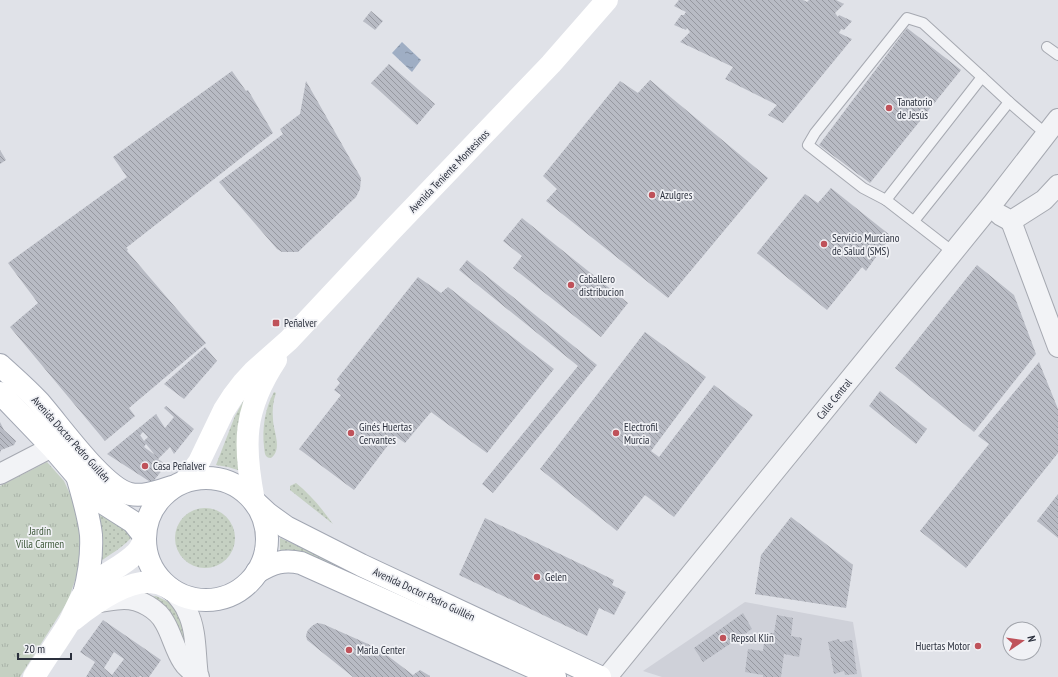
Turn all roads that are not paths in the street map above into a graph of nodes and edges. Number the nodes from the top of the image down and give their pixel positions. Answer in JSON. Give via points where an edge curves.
{"nodes":[{"id":1,"x":607,"y":0,"type":"edge"},
{"id":2,"x":1047,"y":47,"type":"dead end"},
{"id":3,"x":1058,"y":55,"type":"edge"},
{"id":4,"x":982,"y":77,"type":"junction"},
{"id":5,"x":1009,"y":102,"type":"junction"},
{"id":6,"x":1052,"y":126,"type":"edge"},
{"id":7,"x":1058,"y":185,"type":"edge"},
{"id":8,"x":886,"y":200,"type":"junction"},
{"id":9,"x":993,"y":203,"type":"junction"},
{"id":10,"x":914,"y":221,"type":"junction"},
{"id":11,"x":1011,"y":221,"type":"junction"},
{"id":12,"x":953,"y":252,"type":"junction"},
{"id":13,"x":289,"y":340,"type":"junction"},
{"id":14,"x":1058,"y":347,"type":"edge"},
{"id":15,"x":0,"y":365,"type":"edge"},
{"id":16,"x":0,"y":393,"type":"edge"},
{"id":17,"x":52,"y":447,"type":"junction"},
{"id":18,"x":0,"y":474,"type":"edge"},
{"id":19,"x":77,"y":476,"type":"junction"},
{"id":20,"x":179,"y":484,"type":"junction"},
{"id":21,"x":254,"y":500,"type":"junction"},
{"id":22,"x":145,"y":538,"type":"junction"},
{"id":23,"x":258,"y":572,"type":"junction"},
{"id":24,"x":172,"y":590,"type":"junction"},
{"id":25,"x":91,"y":598,"type":"junction"},
{"id":26,"x":547,"y":675,"type":"edge"},
{"id":27,"x":199,"y":676,"type":"edge"},
{"id":28,"x":34,"y":677,"type":"edge"},
{"id":29,"x":600,"y":677,"type":"edge"},
{"id":30,"x":607,"y":677,"type":"edge"}],
"edges":[{"from":1,"to":13,"type":"main road","name":"Avenida Teniente Montesinos","via":[[551,64]]},
{"from":2,"to":3,"type":"lane"},
{"from":4,"to":5,"type":"lane"},
{"from":4,"to":8,"type":"lane"},
{"from":4,"to":8,"type":"lane","via":[[923,23],[907,18],[815,133],[808,145],[863,188]]},
{"from":5,"to":6,"type":"lane"},
{"from":5,"to":10,"type":"lane"},
{"from":6,"to":9,"type":"street","name":"Calle Central"},
{"from":7,"to":11,"type":"street","via":[[1044,200]]},
{"from":8,"to":10,"type":"lane"},
{"from":9,"to":11,"type":"street","via":[[999,215]]},
{"from":9,"to":12,"type":"street","name":"Calle Central"},
{"from":10,"to":12,"type":"lane"},
{"from":11,"to":14,"type":"street"},
{"from":12,"to":30,"type":"street","name":"Calle Central"},
{"from":13,"to":20,"type":"main road","name":"Avenida Teniente Montesinos","via":[[254,371],[233,396],[199,462]]},
{"from":13,"to":21,"type":"main road","name":"Avenida Teniente Montesinos","via":[[263,381],[248,425],[247,456]]},
{"from":15,"to":20,"type":"main road","name":"Avenida Doctor Pedro Guillén","via":[[38,401],[99,473],[123,492],[140,495]]},
{"from":16,"to":17,"type":"main road","name":"Avenida Doctor Pedro Guillén"},
{"from":17,"to":18,"type":"street"},
{"from":17,"to":19,"type":"main road","name":"Avenida Doctor Pedro Guillén"},
{"from":19,"to":22,"type":"main road","name":"Avenida Doctor Pedro Guillén","via":[[100,501],[133,522]]},
{"from":19,"to":25,"type":"main road","via":[[91,535],[87,583]]},
{"from":20,"to":21,"type":"main road","via":[[195,478],[217,478],[237,486]]},
{"from":20,"to":22,"type":"main road","via":[[164,494],[156,504],[146,526]]},
{"from":21,"to":23,"type":"main road","via":[[263,517],[267,536],[263,561]]},
{"from":21,"to":29,"type":"main road","name":"Avenida Doctor Pedro Guillén","via":[[286,527]]},
{"from":22,"to":24,"type":"main road","via":[[146,551],[155,573]]},
{"from":22,"to":25,"type":"main road","via":[[136,554],[93,584]]},
{"from":23,"to":24,"type":"main road","via":[[238,591],[212,600],[198,600]]},
{"from":23,"to":26,"type":"main road","name":"Avenida Doctor Pedro Guillén","via":[[280,562],[301,563]]},
{"from":24,"to":25,"type":"main road","via":[[155,582],[148,582]]},
{"from":24,"to":27,"type":"street","via":[[188,611]]},
{"from":25,"to":27,"type":"street","via":[[125,599],[138,601],[150,607],[165,621],[183,663]]},
{"from":25,"to":28,"type":"main road","via":[[69,623]]}]}
